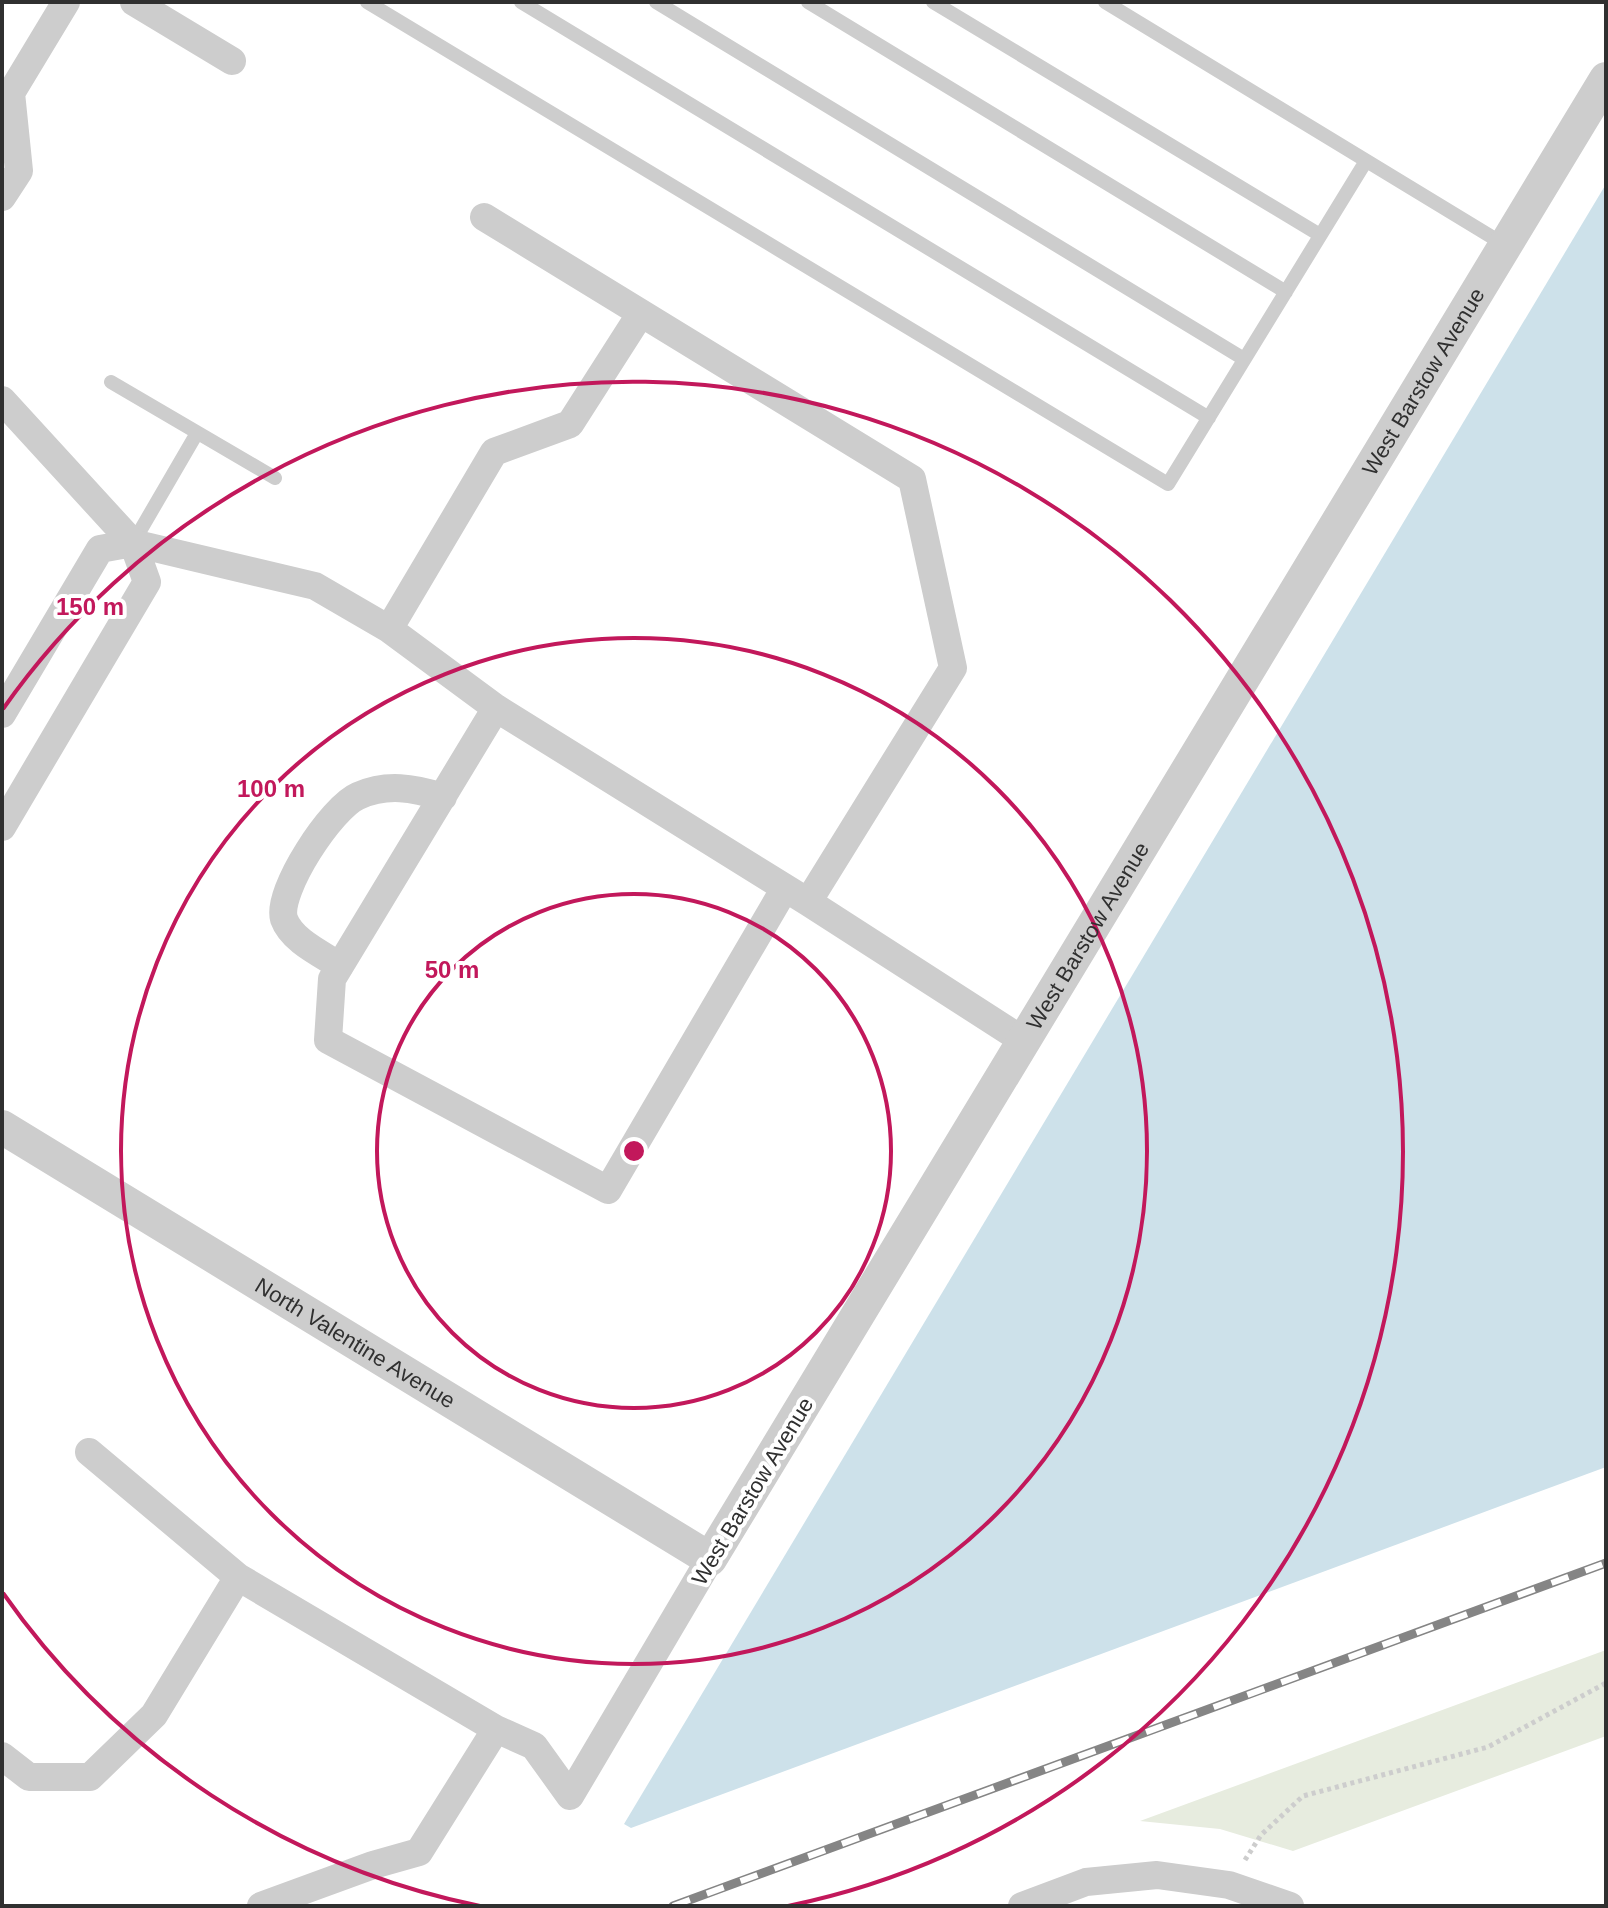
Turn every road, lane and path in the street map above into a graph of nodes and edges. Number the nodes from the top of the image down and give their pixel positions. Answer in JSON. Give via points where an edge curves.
{"nodes":[{"id":1,"x":66,"y":2,"type":"edge"},
{"id":2,"x":134,"y":2,"type":"edge"},
{"id":3,"x":367,"y":2,"type":"edge"},
{"id":4,"x":521,"y":2,"type":"edge"},
{"id":5,"x":656,"y":2,"type":"edge"},
{"id":6,"x":808,"y":2,"type":"edge"},
{"id":7,"x":933,"y":2,"type":"edge"},
{"id":8,"x":1105,"y":2,"type":"edge"},
{"id":9,"x":232,"y":61,"type":"dead end"},
{"id":10,"x":1606,"y":79,"type":"edge"},
{"id":11,"x":1366,"y":161,"type":"junction"},
{"id":12,"x":2,"y":197,"type":"edge"},
{"id":13,"x":484,"y":217,"type":"dead end"},
{"id":14,"x":1320,"y":235,"type":"junction"},
{"id":15,"x":1506,"y":245,"type":"junction"},
{"id":16,"x":1286,"y":292,"type":"junction"},
{"id":17,"x":641,"y":313,"type":"junction"},
{"id":18,"x":1244,"y":359,"type":"junction"},
{"id":19,"x":111,"y":382,"type":"dead end"},
{"id":20,"x":2,"y":400,"type":"edge"},
{"id":21,"x":1209,"y":418,"type":"junction"},
{"id":22,"x":197,"y":433,"type":"junction"},
{"id":23,"x":275,"y":478,"type":"dead end"},
{"id":24,"x":133,"y":543,"type":"junction"},
{"id":25,"x":389,"y":629,"type":"junction"},
{"id":26,"x":496,"y":708,"type":"junction"},
{"id":27,"x":2,"y":714,"type":"edge"},
{"id":28,"x":443,"y":797,"type":"junction"},
{"id":29,"x":2,"y":827,"type":"edge"},
{"id":30,"x":796,"y":895,"type":"junction"},
{"id":31,"x":340,"y":966,"type":"junction"},
{"id":32,"x":1024,"y":1041,"type":"junction"},
{"id":33,"x":2,"y":1127,"type":"edge"},
{"id":34,"x":89,"y":1452,"type":"dead end"},
{"id":35,"x":710,"y":1559,"type":"junction"},
{"id":36,"x":238,"y":1577,"type":"junction"},
{"id":37,"x":1606,"y":1683,"type":"edge"},
{"id":38,"x":496,"y":1729,"type":"junction"},
{"id":39,"x":2,"y":1756,"type":"edge"},
{"id":40,"x":1229,"y":1885,"type":"junction"},
{"id":41,"x":261,"y":1906,"type":"edge"},
{"id":42,"x":1022,"y":1906,"type":"edge"},
{"id":43,"x":1290,"y":1906,"type":"edge"}],
"edges":[{"from":1,"to":12,"type":"street","via":[[11,93],[19,171]]},
{"from":2,"to":9,"type":"street"},
{"from":3,"to":21,"type":"lane","via":[[1168,484]]},
{"from":4,"to":21,"type":"lane"},
{"from":5,"to":18,"type":"lane"},
{"from":6,"to":16,"type":"lane"},
{"from":7,"to":14,"type":"lane"},
{"from":8,"to":11,"type":"lane"},
{"from":10,"to":15,"type":"street","name":"West Barstow Avenue"},
{"from":11,"to":14,"type":"lane"},
{"from":11,"to":15,"type":"lane"},
{"from":13,"to":17,"type":"street"},
{"from":14,"to":16,"type":"lane"},
{"from":15,"to":32,"type":"street","name":"West Barstow Avenue"},
{"from":16,"to":18,"type":"lane"},
{"from":17,"to":25,"type":"street","via":[[570,424],[494,452]]},
{"from":17,"to":30,"type":"street","via":[[912,479],[953,668]]},
{"from":18,"to":21,"type":"lane"},
{"from":19,"to":22,"type":"lane"},
{"from":20,"to":24,"type":"street"},
{"from":22,"to":23,"type":"lane"},
{"from":22,"to":24,"type":"lane"},
{"from":24,"to":25,"type":"street","via":[[315,586]]},
{"from":24,"to":27,"type":"street","via":[[100,549]]},
{"from":24,"to":29,"type":"street","via":[[147,582]]},
{"from":25,"to":26,"type":"street"},
{"from":26,"to":28,"type":"street"},
{"from":26,"to":30,"type":"street"},
{"from":28,"to":31,"type":"street"},
{"from":28,"to":31,"type":"street","via":[[412,788],[383,788],[355,797],[326,825],[297,872],[283,905],[285,920],[295,936]]},
{"from":30,"to":31,"type":"street","via":[[608,1190],[328,1040],[332,979]]},
{"from":30,"to":32,"type":"street"},
{"from":32,"to":35,"type":"street","name":"West Barstow Avenue"},
{"from":33,"to":35,"type":"street","name":"North Valentine Avenue"},
{"from":34,"to":36,"type":"street"},
{"from":35,"to":38,"type":"street","name":"West Barstow Avenue","via":[[570,1796],[534,1746]]},
{"from":36,"to":38,"type":"street"},
{"from":36,"to":39,"type":"street","via":[[154,1715],[90,1777],[29,1777]]},
{"from":37,"to":40,"type":"path","via":[[1488,1747],[1303,1796],[1261,1835]]},
{"from":38,"to":41,"type":"street","via":[[419,1852]]},
{"from":40,"to":42,"type":"street","via":[[1157,1875],[1086,1882]]},
{"from":40,"to":43,"type":"street"}]}
